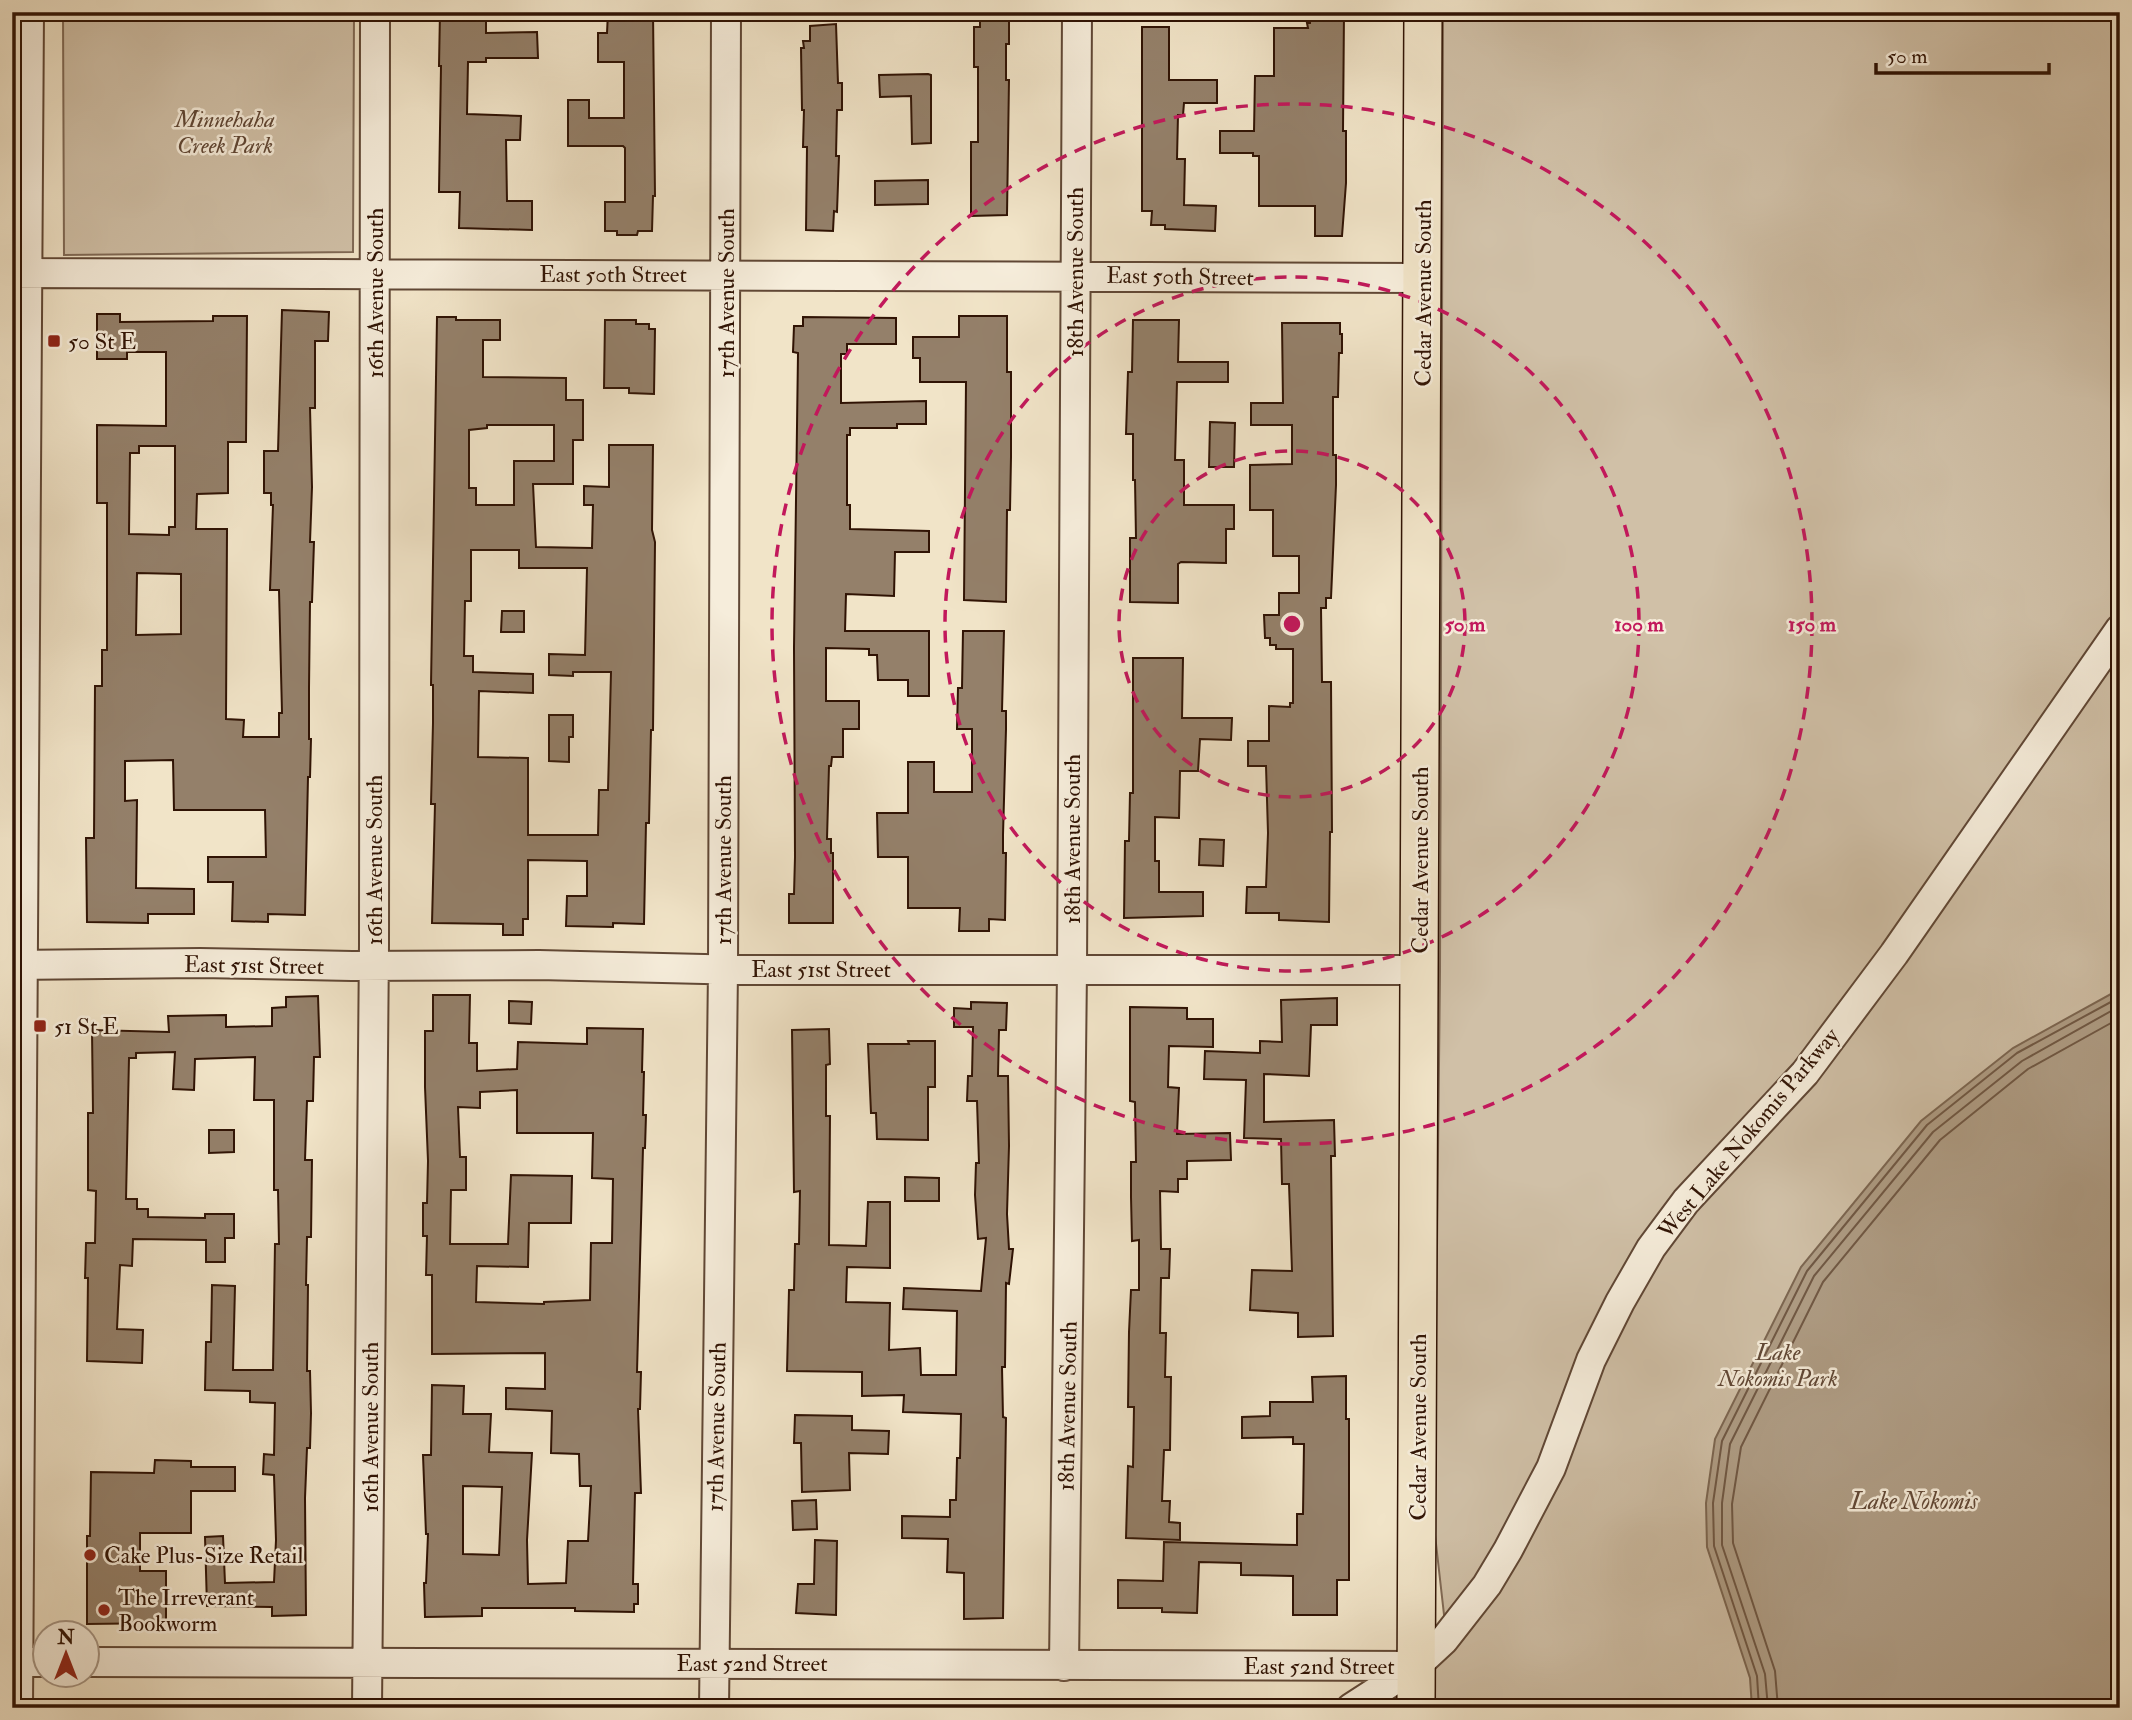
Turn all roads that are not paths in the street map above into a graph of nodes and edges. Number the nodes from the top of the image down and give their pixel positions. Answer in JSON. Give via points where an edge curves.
{"nodes":[{"id":1,"x":29,"y":12,"type":"edge"},
{"id":2,"x":374,"y":12,"type":"edge"},
{"id":3,"x":726,"y":12,"type":"edge"},
{"id":4,"x":1077,"y":12,"type":"edge"},
{"id":5,"x":1423,"y":12,"type":"edge"},
{"id":6,"x":20,"y":273,"type":"edge"},
{"id":7,"x":375,"y":273,"type":"junction"},
{"id":8,"x":726,"y":275,"type":"junction"},
{"id":9,"x":1075,"y":275,"type":"junction"},
{"id":10,"x":1423,"y":278,"type":"junction"},
{"id":11,"x":2120,"y":629,"type":"edge"},
{"id":12,"x":18,"y":965,"type":"edge"},
{"id":13,"x":373,"y":966,"type":"junction"},
{"id":14,"x":723,"y":970,"type":"junction"},
{"id":15,"x":1072,"y":970,"type":"junction"},
{"id":16,"x":1420,"y":970,"type":"junction"},
{"id":17,"x":26,"y":1662,"type":"edge"},
{"id":18,"x":102,"y":1662,"type":"edge"},
{"id":19,"x":368,"y":1663,"type":"junction"},
{"id":20,"x":713,"y":1663,"type":"junction"},
{"id":21,"x":1064,"y":1666,"type":"junction"},
{"id":22,"x":1416,"y":1666,"type":"junction"},
{"id":23,"x":19,"y":1708,"type":"edge"},
{"id":24,"x":367,"y":1708,"type":"edge"},
{"id":25,"x":714,"y":1708,"type":"edge"},
{"id":26,"x":1350,"y":1708,"type":"edge"},
{"id":27,"x":1416,"y":1708,"type":"edge"}],
"edges":[{"from":1,"to":6,"type":"street"},
{"from":2,"to":7,"type":"street","name":"16th Avenue South"},
{"from":3,"to":8,"type":"street","name":"17th Avenue South"},
{"from":4,"to":9,"type":"street","name":"18th Avenue South"},
{"from":5,"to":10,"type":"main road","name":"Cedar Avenue South"},
{"from":6,"to":7,"type":"street","name":"East 50th Street"},
{"from":6,"to":12,"type":"street"},
{"from":7,"to":8,"type":"street","name":"East 50th Street"},
{"from":7,"to":13,"type":"street","name":"16th Avenue South"},
{"from":8,"to":9,"type":"street","name":"East 50th Street"},
{"from":8,"to":14,"type":"street","name":"17th Avenue South"},
{"from":9,"to":10,"type":"street","name":"East 50th Street"},
{"from":9,"to":15,"type":"street","name":"18th Avenue South"},
{"from":10,"to":16,"type":"main road","name":"Cedar Avenue South"},
{"from":11,"to":22,"type":"street","name":"West Lake Nokomis Parkway","via":[[1894,954],[1805,1073],[1686,1201],[1651,1248],[1591,1360],[1550,1468],[1508,1550],[1463,1618]]},
{"from":12,"to":13,"type":"street","name":"East 51st Street"},
{"from":12,"to":17,"type":"street"},
{"from":13,"to":14,"type":"street","name":"East 51st Street"},
{"from":13,"to":19,"type":"street","name":"16th Avenue South"},
{"from":14,"to":15,"type":"street","name":"East 51st Street"},
{"from":14,"to":20,"type":"street","name":"17th Avenue South"},
{"from":15,"to":16,"type":"street","name":"East 51st Street"},
{"from":15,"to":21,"type":"street","name":"18th Avenue South"},
{"from":16,"to":22,"type":"main road","name":"Cedar Avenue South"},
{"from":17,"to":23,"type":"street"},
{"from":18,"to":19,"type":"street","name":"East 52nd Street"},
{"from":19,"to":20,"type":"street","name":"East 52nd Street"},
{"from":19,"to":24,"type":"street","name":"16th Avenue South"},
{"from":20,"to":21,"type":"street","name":"East 52nd Street"},
{"from":20,"to":25,"type":"street","name":"17th Avenue South"},
{"from":21,"to":22,"type":"street","name":"East 52nd Street"},
{"from":22,"to":26,"type":"street","name":"West Lake Nokomis Parkway"},
{"from":22,"to":27,"type":"main road","name":"Cedar Avenue South"}]}
